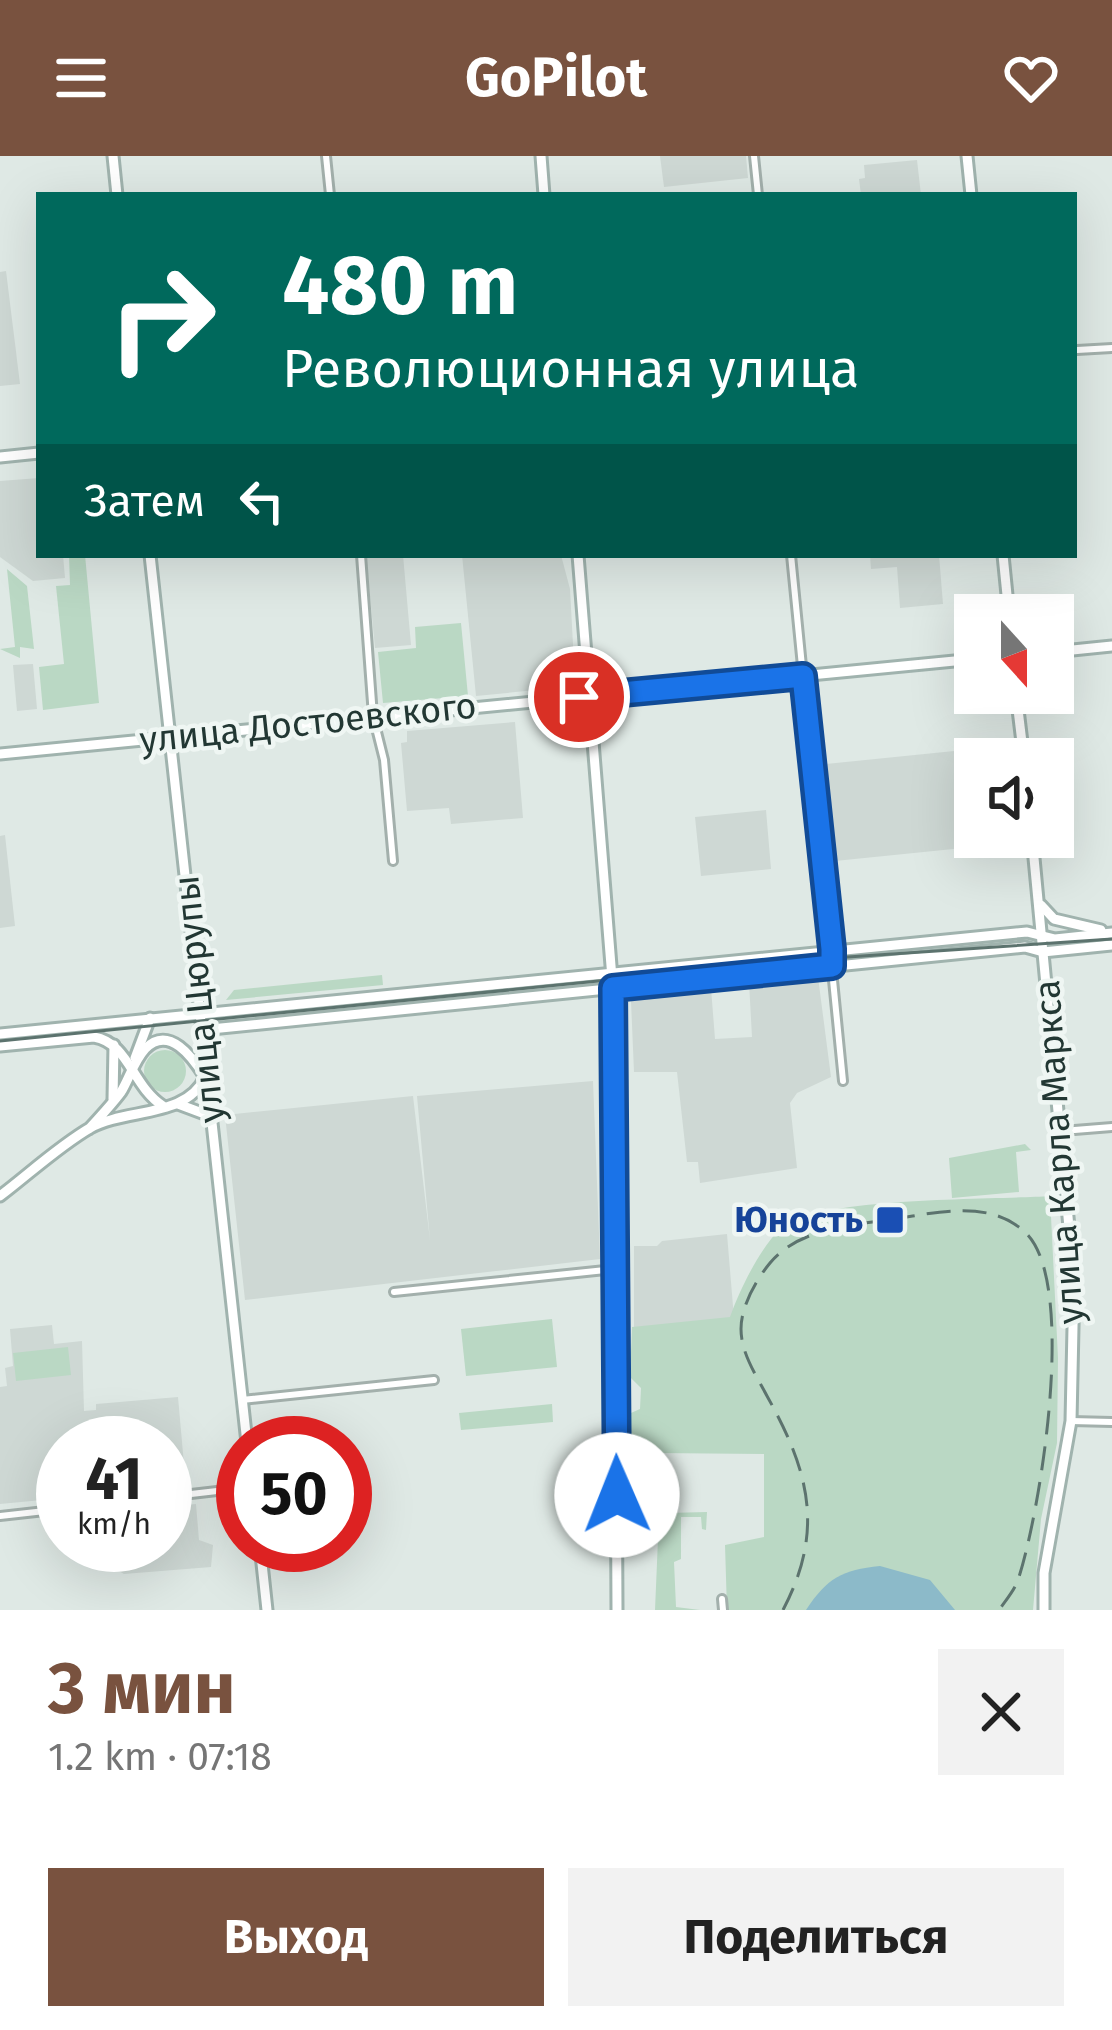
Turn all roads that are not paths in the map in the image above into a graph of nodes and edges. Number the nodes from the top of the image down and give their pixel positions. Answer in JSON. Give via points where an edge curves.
{"nodes":[{"id":1,"x":113,"y":156,"type":"edge"},
{"id":2,"x":326,"y":156,"type":"edge"},
{"id":3,"x":541,"y":156,"type":"edge"},
{"id":4,"x":754,"y":156,"type":"edge"},
{"id":5,"x":967,"y":156,"type":"edge"},
{"id":6,"x":117,"y":192,"type":"edge"},
{"id":7,"x":330,"y":192,"type":"edge"},
{"id":8,"x":544,"y":192,"type":"edge"},
{"id":9,"x":758,"y":192,"type":"edge"},
{"id":10,"x":971,"y":192,"type":"edge"},
{"id":11,"x":1112,"y":347,"type":"edge"},
{"id":12,"x":1077,"y":350,"type":"edge"},
{"id":13,"x":36,"y":453,"type":"edge"},
{"id":14,"x":0,"y":457,"type":"edge"},
{"id":15,"x":150,"y":558,"type":"edge"},
{"id":16,"x":361,"y":558,"type":"edge"},
{"id":17,"x":578,"y":558,"type":"edge"},
{"id":18,"x":791,"y":558,"type":"edge"},
{"id":19,"x":1003,"y":558,"type":"edge"},
{"id":20,"x":1007,"y":594,"type":"edge"},
{"id":21,"x":1112,"y":646,"type":"edge"},
{"id":22,"x":1074,"y":650,"type":"edge"},
{"id":23,"x":954,"y":661,"type":"edge"},
{"id":24,"x":803,"y":676,"type":"junction"},
{"id":25,"x":592,"y":695,"type":"junction"},
{"id":26,"x":373,"y":716,"type":"junction"},
{"id":27,"x":171,"y":736,"type":"junction"},
{"id":28,"x":0,"y":754,"type":"edge"},
{"id":29,"x":1035,"y":858,"type":"edge"},
{"id":30,"x":393,"y":861,"type":"dead end"},
{"id":31,"x":1040,"y":904,"type":"junction"},
{"id":32,"x":1112,"y":932,"type":"edge"},
{"id":33,"x":1049,"y":938,"type":"junction"},
{"id":34,"x":1112,"y":945,"type":"edge"},
{"id":35,"x":832,"y":949,"type":"junction"},
{"id":36,"x":1043,"y":952,"type":"junction"},
{"id":37,"x":832,"y":966,"type":"junction"},
{"id":38,"x":612,"y":974,"type":"junction"},
{"id":39,"x":613,"y":988,"type":"junction"},
{"id":40,"x":200,"y":1014,"type":"junction"},
{"id":41,"x":151,"y":1018,"type":"junction"},
{"id":42,"x":201,"y":1030,"type":"junction"},
{"id":43,"x":0,"y":1034,"type":"edge"},
{"id":44,"x":114,"y":1045,"type":"junction"},
{"id":45,"x":0,"y":1046,"type":"edge"},
{"id":46,"x":132,"y":1070,"type":"junction"},
{"id":47,"x":205,"y":1077,"type":"junction"},
{"id":48,"x":843,"y":1081,"type":"dead end"},
{"id":49,"x":113,"y":1100,"type":"junction"},
{"id":50,"x":178,"y":1104,"type":"junction"},
{"id":51,"x":163,"y":1106,"type":"junction"},
{"id":52,"x":210,"y":1116,"type":"junction"},
{"id":53,"x":1112,"y":1127,"type":"edge"},
{"id":54,"x":89,"y":1129,"type":"junction"},
{"id":55,"x":1062,"y":1131,"type":"junction"},
{"id":56,"x":0,"y":1196,"type":"edge"},
{"id":57,"x":615,"y":1269,"type":"junction"},
{"id":58,"x":394,"y":1292,"type":"dead end"},
{"id":59,"x":434,"y":1380,"type":"dead end"},
{"id":60,"x":242,"y":1400,"type":"junction"},
{"id":61,"x":244,"y":1416,"type":"edge"},
{"id":62,"x":1071,"y":1420,"type":"junction"},
{"id":63,"x":1112,"y":1422,"type":"edge"},
{"id":64,"x":36,"y":1512,"type":"edge"},
{"id":65,"x":0,"y":1516,"type":"edge"},
{"id":66,"x":263,"y":1572,"type":"edge"},
{"id":67,"x":722,"y":1598,"type":"dead end"},
{"id":68,"x":267,"y":1610,"type":"edge"},
{"id":69,"x":617,"y":1610,"type":"edge"},
{"id":70,"x":723,"y":1610,"type":"edge"},
{"id":71,"x":1044,"y":1610,"type":"edge"}],
"edges":[{"from":1,"to":6,"type":"main road"},
{"from":2,"to":7,"type":"street"},
{"from":3,"to":8,"type":"main road"},
{"from":4,"to":9,"type":"street"},
{"from":5,"to":10,"type":"main road"},
{"from":11,"to":12,"type":"street"},
{"from":13,"to":14,"type":"main road"},
{"from":15,"to":27,"type":"main road","name":"улица Цюрупы"},
{"from":16,"to":26,"type":"street"},
{"from":17,"to":25,"type":"main road"},
{"from":18,"to":24,"type":"street"},
{"from":19,"to":20,"type":"main road"},
{"from":21,"to":22,"type":"main road"},
{"from":23,"to":24,"type":"main road","name":"улица Достоевского"},
{"from":24,"to":25,"type":"main road","name":"улица Достоевского"},
{"from":24,"to":35,"type":"street"},
{"from":25,"to":26,"type":"main road","name":"улица Достоевского"},
{"from":25,"to":38,"type":"main road"},
{"from":26,"to":27,"type":"main road","name":"улица Достоевского"},
{"from":26,"to":30,"type":"street"},
{"from":27,"to":28,"type":"main road","name":"улица Достоевского"},
{"from":27,"to":40,"type":"main road","name":"улица Цюрупы"},
{"from":29,"to":31,"type":"main road","name":"улица Карла Маркса"},
{"from":31,"to":32,"type":"main road","via":[[1054,919]]},
{"from":31,"to":33,"type":"main road","name":"улица Карла Маркса"},
{"from":32,"to":33,"type":"main road"},
{"from":33,"to":35,"type":"main road","via":[[1027,932]]},
{"from":33,"to":36,"type":"main road","name":"улица Карла Маркса"},
{"from":34,"to":36,"type":"main road"},
{"from":35,"to":37,"type":"street"},
{"from":35,"to":38,"type":"main road"},
{"from":36,"to":37,"type":"main road","via":[[1025,947]]},
{"from":36,"to":55,"type":"main road","name":"улица Карла Маркса"},
{"from":37,"to":39,"type":"main road"},
{"from":37,"to":48,"type":"street"},
{"from":38,"to":39,"type":"main road"},
{"from":38,"to":40,"type":"main road"},
{"from":39,"to":42,"type":"main road"},
{"from":39,"to":57,"type":"main road"},
{"from":40,"to":41,"type":"main road"},
{"from":40,"to":42,"type":"main road","name":"улица Цюрупы"},
{"from":41,"to":43,"type":"main road"},
{"from":41,"to":46,"type":"main road"},
{"from":42,"to":47,"type":"main road","name":"улица Цюрупы"},
{"from":44,"to":45,"type":"main road","via":[[97,1037]]},
{"from":44,"to":46,"type":"main road"},
{"from":44,"to":49,"type":"main road"},
{"from":46,"to":47,"type":"main road","via":[[145,1049],[166,1041],[190,1054]]},
{"from":46,"to":49,"type":"main road"},
{"from":46,"to":51,"type":"main road"},
{"from":47,"to":50,"type":"main road"},
{"from":47,"to":52,"type":"main road","name":"улица Цюрупы"},
{"from":49,"to":54,"type":"main road"},
{"from":50,"to":51,"type":"main road"},
{"from":50,"to":52,"type":"main road"},
{"from":51,"to":54,"type":"main road"},
{"from":52,"to":60,"type":"main road","name":"улица Цюрупы"},
{"from":53,"to":55,"type":"street"},
{"from":54,"to":56,"type":"main road"},
{"from":55,"to":62,"type":"main road","name":"улица Карла Маркса","via":[[1074,1280]]},
{"from":57,"to":58,"type":"street"},
{"from":57,"to":69,"type":"main road"},
{"from":59,"to":60,"type":"street"},
{"from":60,"to":61,"type":"main road","name":"улица Цюрупы"},
{"from":62,"to":63,"type":"street"},
{"from":62,"to":71,"type":"main road","name":"улица Карла Маркса"},
{"from":64,"to":65,"type":"street"},
{"from":66,"to":68,"type":"main road"},
{"from":67,"to":70,"type":"street"}]}
